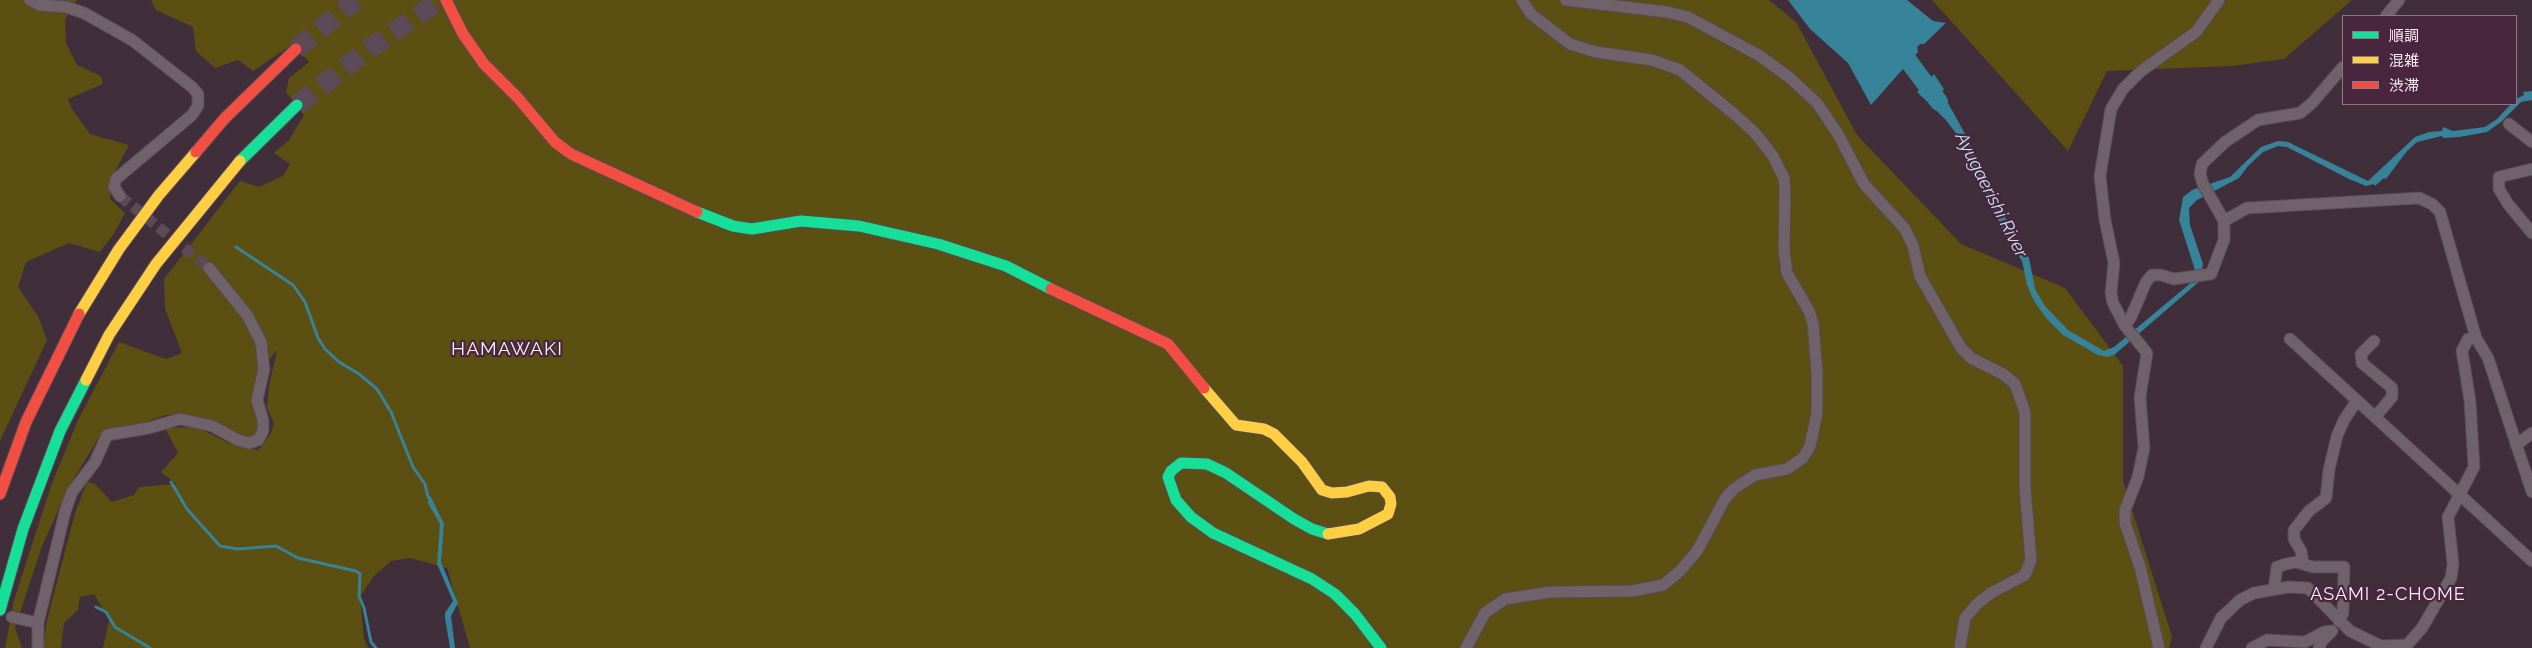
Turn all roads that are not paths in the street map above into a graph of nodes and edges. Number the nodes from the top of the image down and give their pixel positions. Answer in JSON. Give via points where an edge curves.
{"nodes":[{"id":1,"x":30,"y":0,"type":"edge"},
{"id":2,"x":446,"y":0,"type":"edge"},
{"id":3,"x":1522,"y":0,"type":"edge"},
{"id":4,"x":1566,"y":0,"type":"edge"},
{"id":5,"x":2219,"y":0,"type":"edge"},
{"id":6,"x":2399,"y":0,"type":"edge"},
{"id":7,"x":2387,"y":15,"type":"edge"},
{"id":8,"x":296,"y":49,"type":"tunnel mouth"},
{"id":9,"x":2342,"y":68,"type":"edge"},
{"id":10,"x":297,"y":106,"type":"tunnel mouth"},
{"id":11,"x":2509,"y":124,"type":"dead end"},
{"id":12,"x":2532,"y":142,"type":"edge"},
{"id":13,"x":2532,"y":169,"type":"edge"},
{"id":14,"x":120,"y":196,"type":"dead end"},
{"id":15,"x":2224,"y":221,"type":"junction"},
{"id":16,"x":2532,"y":233,"type":"edge"},
{"id":17,"x":209,"y":268,"type":"tunnel mouth"},
{"id":18,"x":2129,"y":332,"type":"junction"},
{"id":19,"x":2476,"y":338,"type":"junction"},
{"id":20,"x":2290,"y":339,"type":"dead end"},
{"id":21,"x":2374,"y":341,"type":"dead end"},
{"id":22,"x":2356,"y":402,"type":"junction"},
{"id":23,"x":2374,"y":417,"type":"junction"},
{"id":24,"x":2532,"y":433,"type":"edge"},
{"id":25,"x":2516,"y":445,"type":"junction"},
{"id":26,"x":2532,"y":492,"type":"edge"},
{"id":27,"x":0,"y":494,"type":"edge"},
{"id":28,"x":2459,"y":494,"type":"junction"},
{"id":29,"x":2532,"y":561,"type":"edge"},
{"id":30,"x":2303,"y":563,"type":"junction"},
{"id":31,"x":2274,"y":588,"type":"junction"},
{"id":32,"x":0,"y":610,"type":"edge"},
{"id":33,"x":12,"y":617,"type":"dead end"},
{"id":34,"x":38,"y":623,"type":"junction"},
{"id":35,"x":2338,"y":625,"type":"junction"},
{"id":36,"x":38,"y":648,"type":"edge"},
{"id":37,"x":1381,"y":648,"type":"edge"},
{"id":38,"x":1466,"y":648,"type":"edge"},
{"id":39,"x":1960,"y":648,"type":"edge"},
{"id":40,"x":2159,"y":648,"type":"edge"},
{"id":41,"x":2206,"y":648,"type":"edge"},
{"id":42,"x":2252,"y":648,"type":"edge"},
{"id":43,"x":2320,"y":648,"type":"edge"}],
"edges":[{"from":1,"to":14,"type":"street","via":[[40,5],[66,6],[84,12],[132,40],[198,94],[198,106],[192,114],[116,178],[114,187]]},
{"from":2,"to":37,"type":"main road","via":[[463,34],[484,64],[555,142],[571,154],[733,226],[752,229],[801,220],[852,225],[921,240],[1006,266],[1079,304],[1168,344],[1232,422],[1274,434],[1302,462],[1322,490],[1332,493],[1369,486],[1382,487],[1392,504],[1388,514],[1360,529],[1330,534],[1294,519],[1226,473],[1207,464],[1181,463],[1168,477],[1176,500],[1191,517],[1213,533],[1330,590],[1355,614]]},
{"from":3,"to":38,"type":"street","via":[[1531,14],[1570,44],[1596,52],[1652,60],[1680,70],[1733,112],[1774,156],[1786,189],[1786,267],[1813,324],[1817,413],[1804,458],[1787,469],[1755,475],[1735,488],[1726,497],[1697,551],[1664,585],[1632,591],[1550,592],[1505,599],[1485,612]]},
{"from":4,"to":39,"type":"street","via":[[1688,16],[1750,50],[1790,78],[1817,103],[1838,134],[1864,184],[1905,229],[1920,276],[1961,348],[1971,358],[2004,374],[2015,384],[2025,418],[2025,488],[2031,560],[2025,576],[1976,604],[1965,618]]},
{"from":5,"to":18,"type":"street","via":[[2196,32],[2141,71],[2111,109],[2100,176],[2114,263],[2111,294]]},
{"from":6,"to":7,"type":"street"},
{"from":8,"to":27,"type":"main road","via":[[225,118],[159,195],[119,249],[78,316],[26,422]]},
{"from":9,"to":15,"type":"street","via":[[2300,113],[2258,120],[2224,142],[2202,164],[2203,184]]},
{"from":10,"to":32,"type":"main road","via":[[250,149],[196,212],[156,264],[109,335],[60,430],[23,530]]},
{"from":11,"to":12,"type":"street"},
{"from":13,"to":16,"type":"street","via":[[2500,176],[2499,189]]},
{"from":15,"to":18,"type":"street","via":[[2224,240],[2211,274],[2174,279],[2152,275],[2146,282]]},
{"from":15,"to":19,"type":"street","via":[[2246,208],[2419,198],[2432,204],[2440,212]]},
{"from":17,"to":34,"type":"street","via":[[247,315],[262,342],[264,369],[257,400],[263,431],[258,440],[249,443],[212,426],[180,419],[107,436],[94,462],[72,492]]},
{"from":18,"to":40,"type":"street","via":[[2147,353],[2140,397],[2144,448],[2138,477],[2125,510],[2125,523],[2140,567]]},
{"from":19,"to":25,"type":"street","via":[[2488,358]]},
{"from":19,"to":28,"type":"street","via":[[2468,339],[2462,351],[2470,401],[2474,467]]},
{"from":20,"to":22,"type":"street"},
{"from":21,"to":23,"type":"street","via":[[2361,354],[2362,363],[2392,388],[2392,397]]},
{"from":22,"to":23,"type":"street"},
{"from":22,"to":30,"type":"street","via":[[2338,436],[2326,498],[2309,511],[2294,530]]},
{"from":23,"to":28,"type":"street"},
{"from":24,"to":25,"type":"street"},
{"from":25,"to":26,"type":"street"},
{"from":28,"to":29,"type":"street"},
{"from":28,"to":35,"type":"street","via":[[2448,517],[2453,564],[2451,578],[2422,628],[2407,645],[2381,646]]},
{"from":30,"to":31,"type":"street","via":[[2277,567]]},
{"from":30,"to":35,"type":"street","via":[[2312,567],[2344,567],[2344,613]]},
{"from":31,"to":35,"type":"street","via":[[2308,588]]},
{"from":31,"to":41,"type":"street","via":[[2254,593],[2230,608],[2221,618]]},
{"from":33,"to":34,"type":"street"},
{"from":34,"to":36,"type":"street"},
{"from":35,"to":42,"type":"street","via":[[2305,642],[2267,640]]},
{"from":35,"to":43,"type":"street","via":[[2322,641]]}]}
